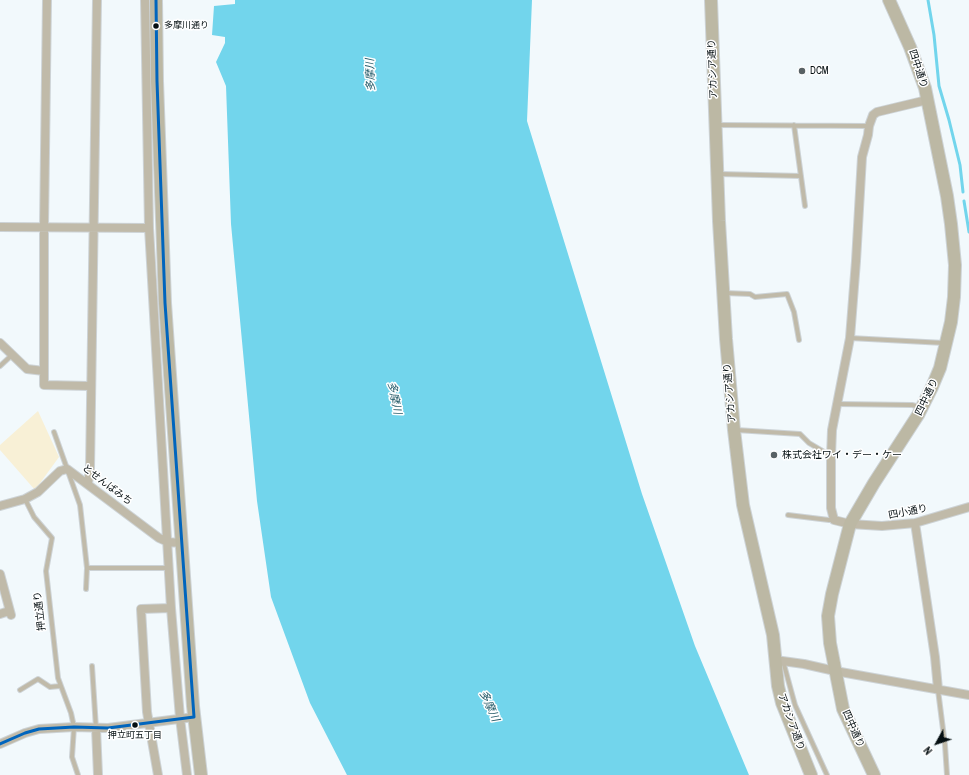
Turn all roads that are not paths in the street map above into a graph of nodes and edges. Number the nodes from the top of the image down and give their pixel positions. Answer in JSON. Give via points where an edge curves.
{"nodes":[{"id":1,"x":47,"y":0,"type":"edge"},
{"id":2,"x":97,"y":0,"type":"edge"},
{"id":3,"x":145,"y":0,"type":"edge"},
{"id":4,"x":156,"y":0,"type":"edge"},
{"id":5,"x":711,"y":0,"type":"edge"},
{"id":6,"x":889,"y":0,"type":"edge"},
{"id":7,"x":927,"y":100,"type":"junction"},
{"id":8,"x":715,"y":125,"type":"junction"},
{"id":9,"x":794,"y":125,"type":"junction"},
{"id":10,"x":869,"y":126,"type":"junction"},
{"id":11,"x":717,"y":174,"type":"junction"},
{"id":12,"x":801,"y":176,"type":"junction"},
{"id":13,"x":805,"y":206,"type":"dead end"},
{"id":14,"x":0,"y":227,"type":"edge"},
{"id":15,"x":44,"y":228,"type":"junction"},
{"id":16,"x":93,"y":228,"type":"junction"},
{"id":17,"x":149,"y":228,"type":"junction"},
{"id":18,"x":723,"y":294,"type":"junction"},
{"id":19,"x":850,"y":338,"type":"junction"},
{"id":20,"x":799,"y":340,"type":"dead end"},
{"id":21,"x":0,"y":343,"type":"edge"},
{"id":22,"x":946,"y":344,"type":"junction"},
{"id":23,"x":12,"y":355,"type":"junction"},
{"id":24,"x":0,"y":366,"type":"edge"},
{"id":25,"x":44,"y":371,"type":"junction"},
{"id":26,"x":90,"y":386,"type":"junction"},
{"id":27,"x":837,"y":404,"type":"junction"},
{"id":28,"x":922,"y":408,"type":"junction"},
{"id":29,"x":734,"y":430,"type":"junction"},
{"id":30,"x":54,"y":432,"type":"dead end"},
{"id":31,"x":831,"y":456,"type":"junction"},
{"id":32,"x":67,"y":469,"type":"junction"},
{"id":33,"x":88,"y":483,"type":"junction"},
{"id":34,"x":25,"y":499,"type":"junction"},
{"id":35,"x":0,"y":506,"type":"edge"},
{"id":36,"x":969,"y":506,"type":"edge"},
{"id":37,"x":788,"y":515,"type":"dead end"},
{"id":38,"x":834,"y":520,"type":"junction"},
{"id":39,"x":915,"y":523,"type":"junction"},
{"id":40,"x":850,"y":524,"type":"junction"},
{"id":41,"x":168,"y":542,"type":"junction"},
{"id":42,"x":181,"y":543,"type":"junction"},
{"id":43,"x":87,"y":568,"type":"junction"},
{"id":44,"x":168,"y":568,"type":"junction"},
{"id":45,"x":0,"y":574,"type":"edge"},
{"id":46,"x":86,"y":589,"type":"dead end"},
{"id":47,"x":171,"y":608,"type":"junction"},
{"id":48,"x":0,"y":614,"type":"edge"},
{"id":49,"x":779,"y":661,"type":"junction"},
{"id":50,"x":92,"y":666,"type":"dead end"},
{"id":51,"x":835,"y":671,"type":"junction"},
{"id":52,"x":60,"y":686,"type":"junction"},
{"id":53,"x":938,"y":689,"type":"junction"},
{"id":54,"x":20,"y":690,"type":"dead end"},
{"id":55,"x":969,"y":695,"type":"edge"},
{"id":56,"x":194,"y":717,"type":"junction"},
{"id":57,"x":180,"y":718,"type":"junction"},
{"id":58,"x":149,"y":722,"type":"junction"},
{"id":59,"x":74,"y":727,"type":"junction"},
{"id":60,"x":96,"y":728,"type":"junction"},
{"id":61,"x":0,"y":744,"type":"edge"},
{"id":62,"x":78,"y":775,"type":"edge"},
{"id":63,"x":98,"y":775,"type":"edge"},
{"id":64,"x":158,"y":775,"type":"edge"},
{"id":65,"x":187,"y":775,"type":"edge"},
{"id":66,"x":201,"y":775,"type":"edge"},
{"id":67,"x":811,"y":775,"type":"edge"},
{"id":68,"x":827,"y":775,"type":"edge"},
{"id":69,"x":874,"y":775,"type":"edge"},
{"id":70,"x":947,"y":775,"type":"edge"}],
"edges":[{"from":1,"to":15,"type":"street"},
{"from":2,"to":16,"type":"street"},
{"from":3,"to":17,"type":"street"},
{"from":4,"to":42,"type":"street","via":[[164,302]]},
{"from":5,"to":8,"type":"street","name":"アカシア通り"},
{"from":6,"to":7,"type":"street","name":"四中通り","via":[[910,46]]},
{"from":7,"to":10,"type":"street","via":[[876,112]]},
{"from":7,"to":22,"type":"street","name":"四中通り","via":[[947,196],[955,265],[954,296]]},
{"from":8,"to":9,"type":"lane"},
{"from":8,"to":11,"type":"street","name":"アカシア通り"},
{"from":9,"to":10,"type":"lane"},
{"from":9,"to":12,"type":"lane"},
{"from":10,"to":19,"type":"street","via":[[862,157]]},
{"from":11,"to":12,"type":"lane"},
{"from":11,"to":18,"type":"street","name":"アカシア通り"},
{"from":12,"to":13,"type":"lane"},
{"from":14,"to":15,"type":"street"},
{"from":15,"to":16,"type":"street"},
{"from":15,"to":25,"type":"street"},
{"from":16,"to":17,"type":"street"},
{"from":16,"to":26,"type":"street"},
{"from":17,"to":41,"type":"street"},
{"from":18,"to":20,"type":"lane","via":[[750,294],[755,298],[787,294],[794,312]]},
{"from":18,"to":29,"type":"street","name":"アカシア通り"},
{"from":19,"to":22,"type":"lane"},
{"from":19,"to":27,"type":"street"},
{"from":21,"to":23,"type":"street"},
{"from":22,"to":28,"type":"street","name":"四中通り","via":[[940,368]]},
{"from":23,"to":24,"type":"lane"},
{"from":23,"to":25,"type":"street","via":[[27,369]]},
{"from":25,"to":26,"type":"street","via":[[44,385]]},
{"from":26,"to":33,"type":"street"},
{"from":27,"to":28,"type":"lane","via":[[912,405]]},
{"from":27,"to":31,"type":"street"},
{"from":28,"to":40,"type":"street","name":"四中通り"},
{"from":29,"to":31,"type":"lane","via":[[800,434]]},
{"from":29,"to":49,"type":"street","name":"アカシア通り","via":[[743,505]]},
{"from":30,"to":32,"type":"lane"},
{"from":31,"to":38,"type":"street","via":[[831,508]]},
{"from":32,"to":33,"type":"street","name":"とせんばみち"},
{"from":32,"to":34,"type":"street","name":"とせんばみち","via":[[60,471],[38,492]]},
{"from":32,"to":43,"type":"lane","via":[[80,505]]},
{"from":33,"to":41,"type":"street","name":"とせんばみち","via":[[159,538]]},
{"from":34,"to":35,"type":"street","name":"とせんばみち"},
{"from":34,"to":52,"type":"lane","name":"押立通り","via":[[34,517],[52,538],[46,571]]},
{"from":36,"to":39,"type":"street","name":"四小通り"},
{"from":37,"to":38,"type":"lane"},
{"from":38,"to":40,"type":"street","name":"四小通り"},
{"from":39,"to":40,"type":"street","name":"四小通り","via":[[882,526]]},
{"from":39,"to":53,"type":"street"},
{"from":40,"to":51,"type":"street","name":"四中通り","via":[[828,616]]},
{"from":41,"to":42,"type":"street","name":"とせんばみち"},
{"from":41,"to":44,"type":"street"},
{"from":42,"to":56,"type":"street"},
{"from":43,"to":44,"type":"lane"},
{"from":43,"to":46,"type":"lane"},
{"from":44,"to":47,"type":"street"},
{"from":45,"to":48,"type":"street","via":[[10,613]]},
{"from":47,"to":57,"type":"street"},
{"from":47,"to":58,"type":"street","via":[[142,609]]},
{"from":49,"to":51,"type":"street"},
{"from":49,"to":67,"type":"street","name":"アカシア通り","via":[[778,686],[782,703]]},
{"from":49,"to":68,"type":"lane","via":[[795,705]]},
{"from":50,"to":60,"type":"lane"},
{"from":51,"to":53,"type":"street"},
{"from":51,"to":69,"type":"street","name":"四中通り","via":[[844,709]]},
{"from":52,"to":54,"type":"lane","via":[[50,687],[38,679]]},
{"from":52,"to":59,"type":"lane","name":"押立通り"},
{"from":53,"to":55,"type":"street"},
{"from":53,"to":70,"type":"lane"},
{"from":56,"to":57,"type":"street"},
{"from":56,"to":66,"type":"street"},
{"from":57,"to":58,"type":"street"},
{"from":57,"to":65,"type":"street"},
{"from":58,"to":60,"type":"street","via":[[114,728]]},
{"from":58,"to":64,"type":"street"},
{"from":59,"to":60,"type":"street"},
{"from":59,"to":61,"type":"street","via":[[39,729]]},
{"from":59,"to":62,"type":"lane","via":[[71,751]]},
{"from":60,"to":63,"type":"street"}]}
